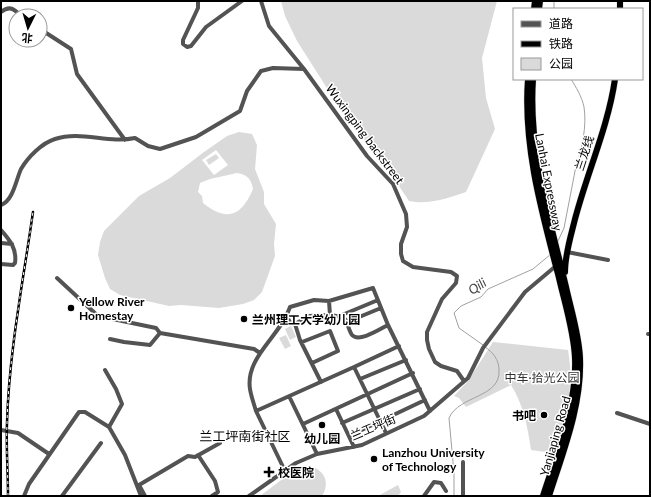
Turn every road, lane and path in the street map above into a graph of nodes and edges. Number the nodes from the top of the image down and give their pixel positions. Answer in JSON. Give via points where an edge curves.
{"nodes":[{"id":1,"x":198,"y":1,"type":"edge"},
{"id":2,"x":242,"y":1,"type":"edge"},
{"id":3,"x":261,"y":1,"type":"edge"},
{"id":4,"x":48,"y":34,"type":"edge"},
{"id":5,"x":304,"y":68,"type":"junction"},
{"id":6,"x":528,"y":80,"type":"edge"},
{"id":7,"x":533,"y":80,"type":"edge"},
{"id":8,"x":615,"y":80,"type":"edge"},
{"id":9,"x":125,"y":140,"type":"junction"},
{"id":10,"x":1,"y":206,"type":"edge"},
{"id":11,"x":1,"y":230,"type":"edge"},
{"id":12,"x":571,"y":232,"type":"junction"},
{"id":13,"x":1,"y":243,"type":"edge"},
{"id":14,"x":12,"y":244,"type":"junction"},
{"id":15,"x":555,"y":255,"type":"junction"},
{"id":16,"x":608,"y":260,"type":"dead end"},
{"id":17,"x":562,"y":261,"type":"junction"},
{"id":18,"x":1,"y":264,"type":"edge"},
{"id":19,"x":57,"y":278,"type":"dead end"},
{"id":20,"x":563,"y":288,"type":"junction"},
{"id":21,"x":329,"y":300,"type":"junction"},
{"id":22,"x":378,"y":300,"type":"junction"},
{"id":23,"x":381,"y":308,"type":"junction"},
{"id":24,"x":330,"y":316,"type":"junction"},
{"id":25,"x":287,"y":317,"type":"junction"},
{"id":26,"x":342,"y":317,"type":"junction"},
{"id":27,"x":347,"y":322,"type":"junction"},
{"id":28,"x":295,"y":324,"type":"junction"},
{"id":29,"x":388,"y":325,"type":"junction"},
{"id":30,"x":160,"y":333,"type":"junction"},
{"id":31,"x":110,"y":339,"type":"dead end"},
{"id":32,"x":302,"y":342,"type":"junction"},
{"id":33,"x":399,"y":346,"type":"junction"},
{"id":34,"x":260,"y":353,"type":"junction"},
{"id":35,"x":578,"y":357,"type":"junction"},
{"id":36,"x":406,"y":360,"type":"junction"},
{"id":37,"x":312,"y":363,"type":"junction"},
{"id":38,"x":354,"y":367,"type":"junction"},
{"id":39,"x":105,"y":370,"type":"dead end"},
{"id":40,"x":413,"y":373,"type":"junction"},
{"id":41,"x":360,"y":379,"type":"junction"},
{"id":42,"x":464,"y":381,"type":"junction"},
{"id":43,"x":321,"y":382,"type":"junction"},
{"id":44,"x":420,"y":389,"type":"junction"},
{"id":45,"x":368,"y":394,"type":"junction"},
{"id":46,"x":289,"y":396,"type":"junction"},
{"id":47,"x":425,"y":400,"type":"junction"},
{"id":48,"x":336,"y":409,"type":"junction"},
{"id":49,"x":374,"y":409,"type":"junction"},
{"id":50,"x":256,"y":411,"type":"junction"},
{"id":51,"x":430,"y":411,"type":"junction"},
{"id":52,"x":617,"y":413,"type":"dead end"},
{"id":53,"x":380,"y":421,"type":"junction"},
{"id":54,"x":342,"y":423,"type":"junction"},
{"id":55,"x":303,"y":424,"type":"junction"},
{"id":56,"x":650,"y":424,"type":"edge"},
{"id":57,"x":109,"y":427,"type":"junction"},
{"id":58,"x":1,"y":430,"type":"edge"},
{"id":59,"x":386,"y":433,"type":"junction"},
{"id":60,"x":349,"y":436,"type":"junction"},
{"id":61,"x":101,"y":443,"type":"dead end"},
{"id":62,"x":220,"y":443,"type":"dead end"},
{"id":63,"x":354,"y":447,"type":"junction"},
{"id":64,"x":49,"y":454,"type":"junction"},
{"id":65,"x":317,"y":454,"type":"junction"},
{"id":66,"x":198,"y":455,"type":"junction"},
{"id":67,"x":463,"y":462,"type":"dead end"},
{"id":68,"x":285,"y":471,"type":"junction"},
{"id":69,"x":446,"y":491,"type":"dead end"},
{"id":70,"x":24,"y":496,"type":"edge"},
{"id":71,"x":62,"y":496,"type":"edge"},
{"id":72,"x":141,"y":496,"type":"edge"},
{"id":73,"x":145,"y":496,"type":"edge"},
{"id":74,"x":212,"y":496,"type":"edge"},
{"id":75,"x":249,"y":496,"type":"edge"},
{"id":76,"x":424,"y":496,"type":"edge"},
{"id":77,"x":463,"y":496,"type":"edge"},
{"id":78,"x":543,"y":496,"type":"edge"},
{"id":79,"x":549,"y":496,"type":"edge"}],
"edges":[{"from":1,"to":2,"type":"street","via":[[198,8],[183,40],[187,47],[191,46],[206,27]]},
{"from":3,"to":5,"type":"street","via":[[269,26]]},
{"from":4,"to":9,"type":"street","via":[[72,49],[77,74]]},
{"from":5,"to":9,"type":"street","via":[[273,68],[261,71],[247,91],[240,111],[196,137],[160,148],[148,146],[134,138]]},
{"from":5,"to":42,"type":"street","name":"Wuxingping backstreet","via":[[367,156],[393,184],[406,214],[407,227],[401,244],[403,261],[413,267],[451,272],[457,276],[456,283],[442,299],[427,340],[436,362],[457,371]]},
{"from":6,"to":15,"type":"highway","name":"Lanhai Expressway","via":[[527,112],[532,163]]},
{"from":7,"to":15,"type":"highway","name":"Lanhai Expressway","via":[[532,112],[537,162],[555,243]]},
{"from":8,"to":12,"type":"highway","name":"兰龙线","via":[[608,113]]},
{"from":9,"to":10,"type":"street","via":[[79,135],[54,139],[27,159],[9,199]]},
{"from":11,"to":14,"type":"street"},
{"from":12,"to":17,"type":"highway","name":"兰龙线"},
{"from":12,"to":17,"type":"highway","name":"兰龙线"},
{"from":13,"to":14,"type":"street"},
{"from":14,"to":18,"type":"street","via":[[16,256],[15,263]]},
{"from":15,"to":17,"type":"highway","name":"Lanhai Expressway"},
{"from":16,"to":17,"type":"street"},
{"from":17,"to":20,"type":"highway","name":"兰龙线"},
{"from":17,"to":20,"type":"highway","name":"Lanhai Expressway"},
{"from":17,"to":42,"type":"street","name":"兰工坪街","via":[[525,292],[483,348]]},
{"from":19,"to":30,"type":"street","via":[[98,316],[156,328]]},
{"from":20,"to":35,"type":"highway","name":"Yanjiaping Road"},
{"from":21,"to":22,"type":"street","via":[[373,288]]},
{"from":21,"to":24,"type":"street"},
{"from":21,"to":25,"type":"street","via":[[314,300],[294,305],[290,307]]},
{"from":22,"to":23,"type":"street"},
{"from":22,"to":26,"type":"street"},
{"from":23,"to":27,"type":"street"},
{"from":23,"to":29,"type":"street"},
{"from":24,"to":26,"type":"street"},
{"from":24,"to":28,"type":"street","via":[[310,316]]},
{"from":25,"to":28,"type":"street"},
{"from":25,"to":34,"type":"street"},
{"from":26,"to":27,"type":"street"},
{"from":27,"to":29,"type":"street","via":[[352,335],[362,338]]},
{"from":28,"to":32,"type":"street"},
{"from":29,"to":33,"type":"street"},
{"from":30,"to":31,"type":"street","via":[[150,345]]},
{"from":30,"to":34,"type":"street","via":[[254,349]]},
{"from":32,"to":37,"type":"street"},
{"from":32,"to":37,"type":"street","via":[[330,331],[338,351]]},
{"from":33,"to":36,"type":"street"},
{"from":33,"to":38,"type":"street"},
{"from":34,"to":50,"type":"street","via":[[251,369],[250,378],[250,390]]},
{"from":35,"to":78,"type":"highway","name":"Yanjiaping Road","via":[[570,411]]},
{"from":35,"to":79,"type":"highway","name":"Yanjiaping Road","via":[[578,398]]},
{"from":36,"to":40,"type":"street"},
{"from":36,"to":41,"type":"street"},
{"from":37,"to":43,"type":"street"},
{"from":38,"to":41,"type":"street"},
{"from":38,"to":43,"type":"street"},
{"from":39,"to":57,"type":"street","via":[[122,404]]},
{"from":40,"to":44,"type":"street"},
{"from":40,"to":45,"type":"street"},
{"from":41,"to":45,"type":"street"},
{"from":42,"to":51,"type":"street","name":"兰工坪街"},
{"from":43,"to":46,"type":"street"},
{"from":44,"to":47,"type":"street"},
{"from":44,"to":49,"type":"street"},
{"from":45,"to":48,"type":"street"},
{"from":45,"to":49,"type":"street"},
{"from":46,"to":50,"type":"street"},
{"from":46,"to":55,"type":"street"},
{"from":47,"to":51,"type":"street"},
{"from":47,"to":53,"type":"street"},
{"from":48,"to":54,"type":"street"},
{"from":48,"to":55,"type":"street"},
{"from":49,"to":53,"type":"street"},
{"from":49,"to":54,"type":"street"},
{"from":50,"to":68,"type":"street"},
{"from":51,"to":59,"type":"street","name":"兰工坪街"},
{"from":52,"to":56,"type":"street"},
{"from":53,"to":59,"type":"street"},
{"from":53,"to":60,"type":"street"},
{"from":54,"to":60,"type":"street"},
{"from":55,"to":65,"type":"street"},
{"from":57,"to":64,"type":"street","via":[[85,412],[79,412]]},
{"from":57,"to":72,"type":"street","via":[[125,455]]},
{"from":58,"to":64,"type":"street","via":[[18,433]]},
{"from":59,"to":63,"type":"street","name":"兰工坪街"},
{"from":60,"to":63,"type":"street"},
{"from":61,"to":71,"type":"street"},
{"from":62,"to":66,"type":"street"},
{"from":63,"to":65,"type":"street","name":"兰工坪街"},
{"from":64,"to":70,"type":"street"},
{"from":65,"to":68,"type":"street","name":"兰工坪街"},
{"from":66,"to":73,"type":"street","via":[[188,456],[139,485]]},
{"from":66,"to":74,"type":"street","via":[[215,481],[218,492]]},
{"from":67,"to":77,"type":"street"},
{"from":68,"to":75,"type":"street","name":"兰工坪街"},
{"from":69,"to":76,"type":"street","via":[[443,484],[434,482]]}]}
